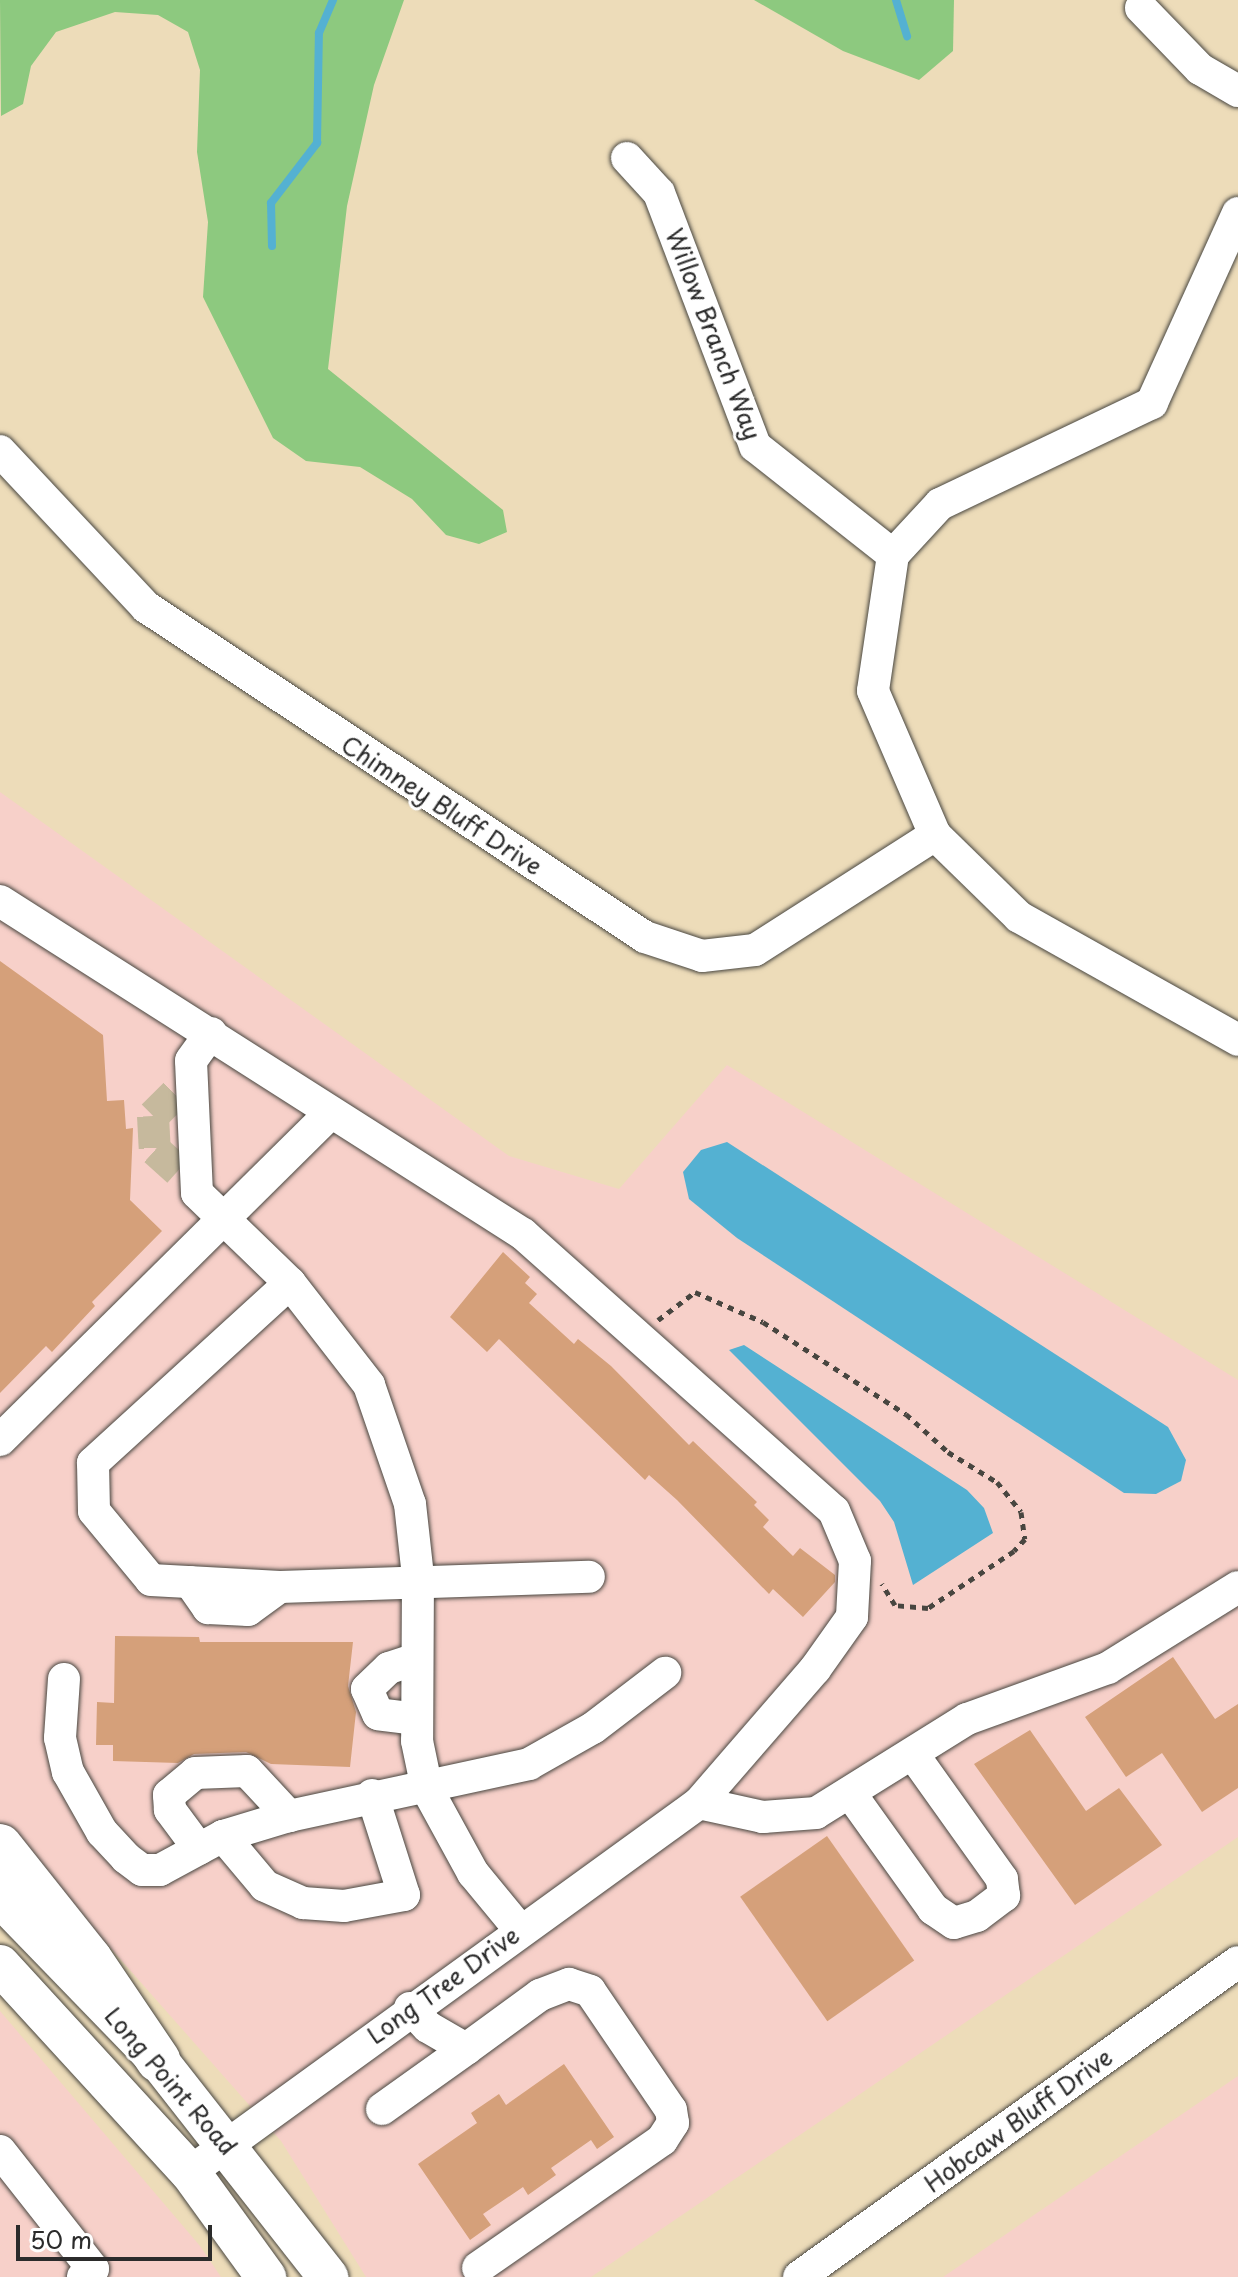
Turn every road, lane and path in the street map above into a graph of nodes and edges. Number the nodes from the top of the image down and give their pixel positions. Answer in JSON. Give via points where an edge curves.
{"nodes":[{"id":1,"x":1141,"y":8,"type":"dead end"},
{"id":2,"x":1238,"y":91,"type":"edge"},
{"id":3,"x":627,"y":158,"type":"dead end"},
{"id":4,"x":1238,"y":213,"type":"edge"},
{"id":5,"x":0,"y":451,"type":"edge"},
{"id":6,"x":893,"y":555,"type":"junction"},
{"id":7,"x":935,"y":835,"type":"junction"},
{"id":8,"x":0,"y":901,"type":"edge"},
{"id":9,"x":211,"y":1033,"type":"junction"},
{"id":10,"x":1238,"y":1040,"type":"edge"},
{"id":11,"x":331,"y":1113,"type":"junction"},
{"id":12,"x":223,"y":1222,"type":"junction"},
{"id":13,"x":290,"y":1283,"type":"junction"},
{"id":14,"x":639,"y":1338,"type":"junction"},
{"id":15,"x":0,"y":1440,"type":"edge"},
{"id":16,"x":854,"y":1573,"type":"junction"},
{"id":17,"x":589,"y":1577,"type":"dead end"},
{"id":18,"x":417,"y":1584,"type":"junction"},
{"id":19,"x":1238,"y":1587,"type":"edge"},
{"id":20,"x":417,"y":1659,"type":"junction"},
{"id":21,"x":665,"y":1673,"type":"dead end"},
{"id":22,"x":64,"y":1679,"type":"dead end"},
{"id":23,"x":417,"y":1719,"type":"junction"},
{"id":24,"x":913,"y":1754,"type":"junction"},
{"id":25,"x":427,"y":1789,"type":"junction"},
{"id":26,"x":850,"y":1793,"type":"junction"},
{"id":27,"x":372,"y":1795,"type":"junction"},
{"id":28,"x":699,"y":1803,"type":"junction"},
{"id":29,"x":289,"y":1816,"type":"junction"},
{"id":30,"x":211,"y":1843,"type":"junction"},
{"id":31,"x":0,"y":1846,"type":"edge"},
{"id":32,"x":0,"y":1897,"type":"edge"},
{"id":33,"x":520,"y":1930,"type":"junction"},
{"id":34,"x":1238,"y":1962,"type":"edge"},
{"id":35,"x":0,"y":1965,"type":"edge"},
{"id":36,"x":410,"y":2008,"type":"junction"},
{"id":37,"x":466,"y":2049,"type":"junction"},
{"id":38,"x":158,"y":2060,"type":"junction"},
{"id":39,"x":382,"y":2109,"type":"dead end"},
{"id":40,"x":227,"y":2143,"type":"junction"},
{"id":41,"x":0,"y":2151,"type":"edge"},
{"id":42,"x":190,"y":2172,"type":"junction"},
{"id":43,"x":478,"y":2268,"type":"dead end"},
{"id":44,"x":83,"y":2277,"type":"edge"},
{"id":45,"x":266,"y":2277,"type":"edge"},
{"id":46,"x":328,"y":2277,"type":"edge"},
{"id":47,"x":799,"y":2277,"type":"edge"}],
"edges":[{"from":1,"to":2,"type":"street","via":[[1200,69]]},
{"from":3,"to":6,"type":"street","name":"Willow Branch Way","via":[[659,193],[755,446]]},
{"from":4,"to":6,"type":"street","via":[[1152,403],[940,504]]},
{"from":5,"to":7,"type":"street","name":"Chimney Bluff Drive","via":[[146,607],[645,937],[702,956],[755,950]]},
{"from":6,"to":7,"type":"street","via":[[873,691]]},
{"from":7,"to":10,"type":"street","via":[[1019,917]]},
{"from":8,"to":9,"type":"street","name":"Long Tree Drive"},
{"from":9,"to":11,"type":"street","name":"Long Tree Drive"},
{"from":9,"to":12,"type":"street","via":[[191,1061],[184,1093],[187,1170],[197,1193]]},
{"from":11,"to":12,"type":"street"},
{"from":11,"to":14,"type":"street","name":"Long Tree Drive","via":[[523,1234]]},
{"from":12,"to":13,"type":"street"},
{"from":12,"to":15,"type":"street"},
{"from":13,"to":18,"type":"street","via":[[369,1385],[410,1504]]},
{"from":13,"to":18,"type":"street","via":[[93,1463],[94,1511],[151,1580],[280,1587],[348,1581]]},
{"from":14,"to":16,"type":"street","name":"Long Tree Drive","via":[[834,1511],[855,1561]]},
{"from":14,"to":16,"type":"path","via":[[695,1292],[722,1303],[818,1354],[906,1414],[948,1452],[997,1482],[1021,1512],[1025,1539],[1014,1551],[928,1608],[895,1605],[875,1570]]},
{"from":16,"to":28,"type":"street","name":"Long Tree Drive","via":[[852,1617],[815,1669]]},
{"from":17,"to":18,"type":"street"},
{"from":18,"to":20,"type":"street"},
{"from":19,"to":24,"type":"street","via":[[1108,1668],[967,1719]]},
{"from":20,"to":23,"type":"street"},
{"from":20,"to":23,"type":"street","via":[[389,1668],[367,1689],[378,1714]]},
{"from":21,"to":25,"type":"street","via":[[593,1728],[529,1764]]},
{"from":22,"to":30,"type":"street","via":[[60,1738],[68,1772],[102,1832],[142,1870],[177,1865]]},
{"from":23,"to":25,"type":"street"},
{"from":24,"to":26,"type":"street"},
{"from":24,"to":26,"type":"street","via":[[1002,1879],[1004,1896],[977,1916],[954,1923],[933,1909]]},
{"from":25,"to":27,"type":"street"},
{"from":25,"to":33,"type":"street","via":[[473,1873]]},
{"from":26,"to":28,"type":"street","via":[[816,1813],[763,1817]]},
{"from":27,"to":29,"type":"street"},
{"from":27,"to":30,"type":"street","via":[[404,1895],[344,1906],[303,1903],[265,1886]]},
{"from":28,"to":33,"type":"street","name":"Long Tree Drive"},
{"from":29,"to":30,"type":"street"},
{"from":29,"to":30,"type":"street","via":[[247,1771],[195,1773],[169,1795],[170,1810]]},
{"from":31,"to":38,"type":"highway","via":[[90,1959]]},
{"from":32,"to":38,"type":"main road","name":"Long Point Road"},
{"from":33,"to":36,"type":"street","name":"Long Tree Drive"},
{"from":34,"to":47,"type":"street","name":"Hobcaw Bluff Drive"},
{"from":35,"to":42,"type":"main road","name":"Long Point Road"},
{"from":36,"to":37,"type":"street","via":[[428,2027]]},
{"from":36,"to":40,"type":"street","name":"Long Tree Drive"},
{"from":37,"to":39,"type":"street"},
{"from":37,"to":43,"type":"street","via":[[540,1995],[569,1984],[590,1991],[671,2110],[673,2123],[662,2140]]},
{"from":38,"to":40,"type":"main road","name":"Long Point Road"},
{"from":40,"to":42,"type":"street","name":"Long Tree Drive"},
{"from":40,"to":46,"type":"main road","name":"Long Point Road"},
{"from":41,"to":44,"type":"street","via":[[93,2269]]},
{"from":42,"to":45,"type":"main road","name":"Long Point Road"}]}
